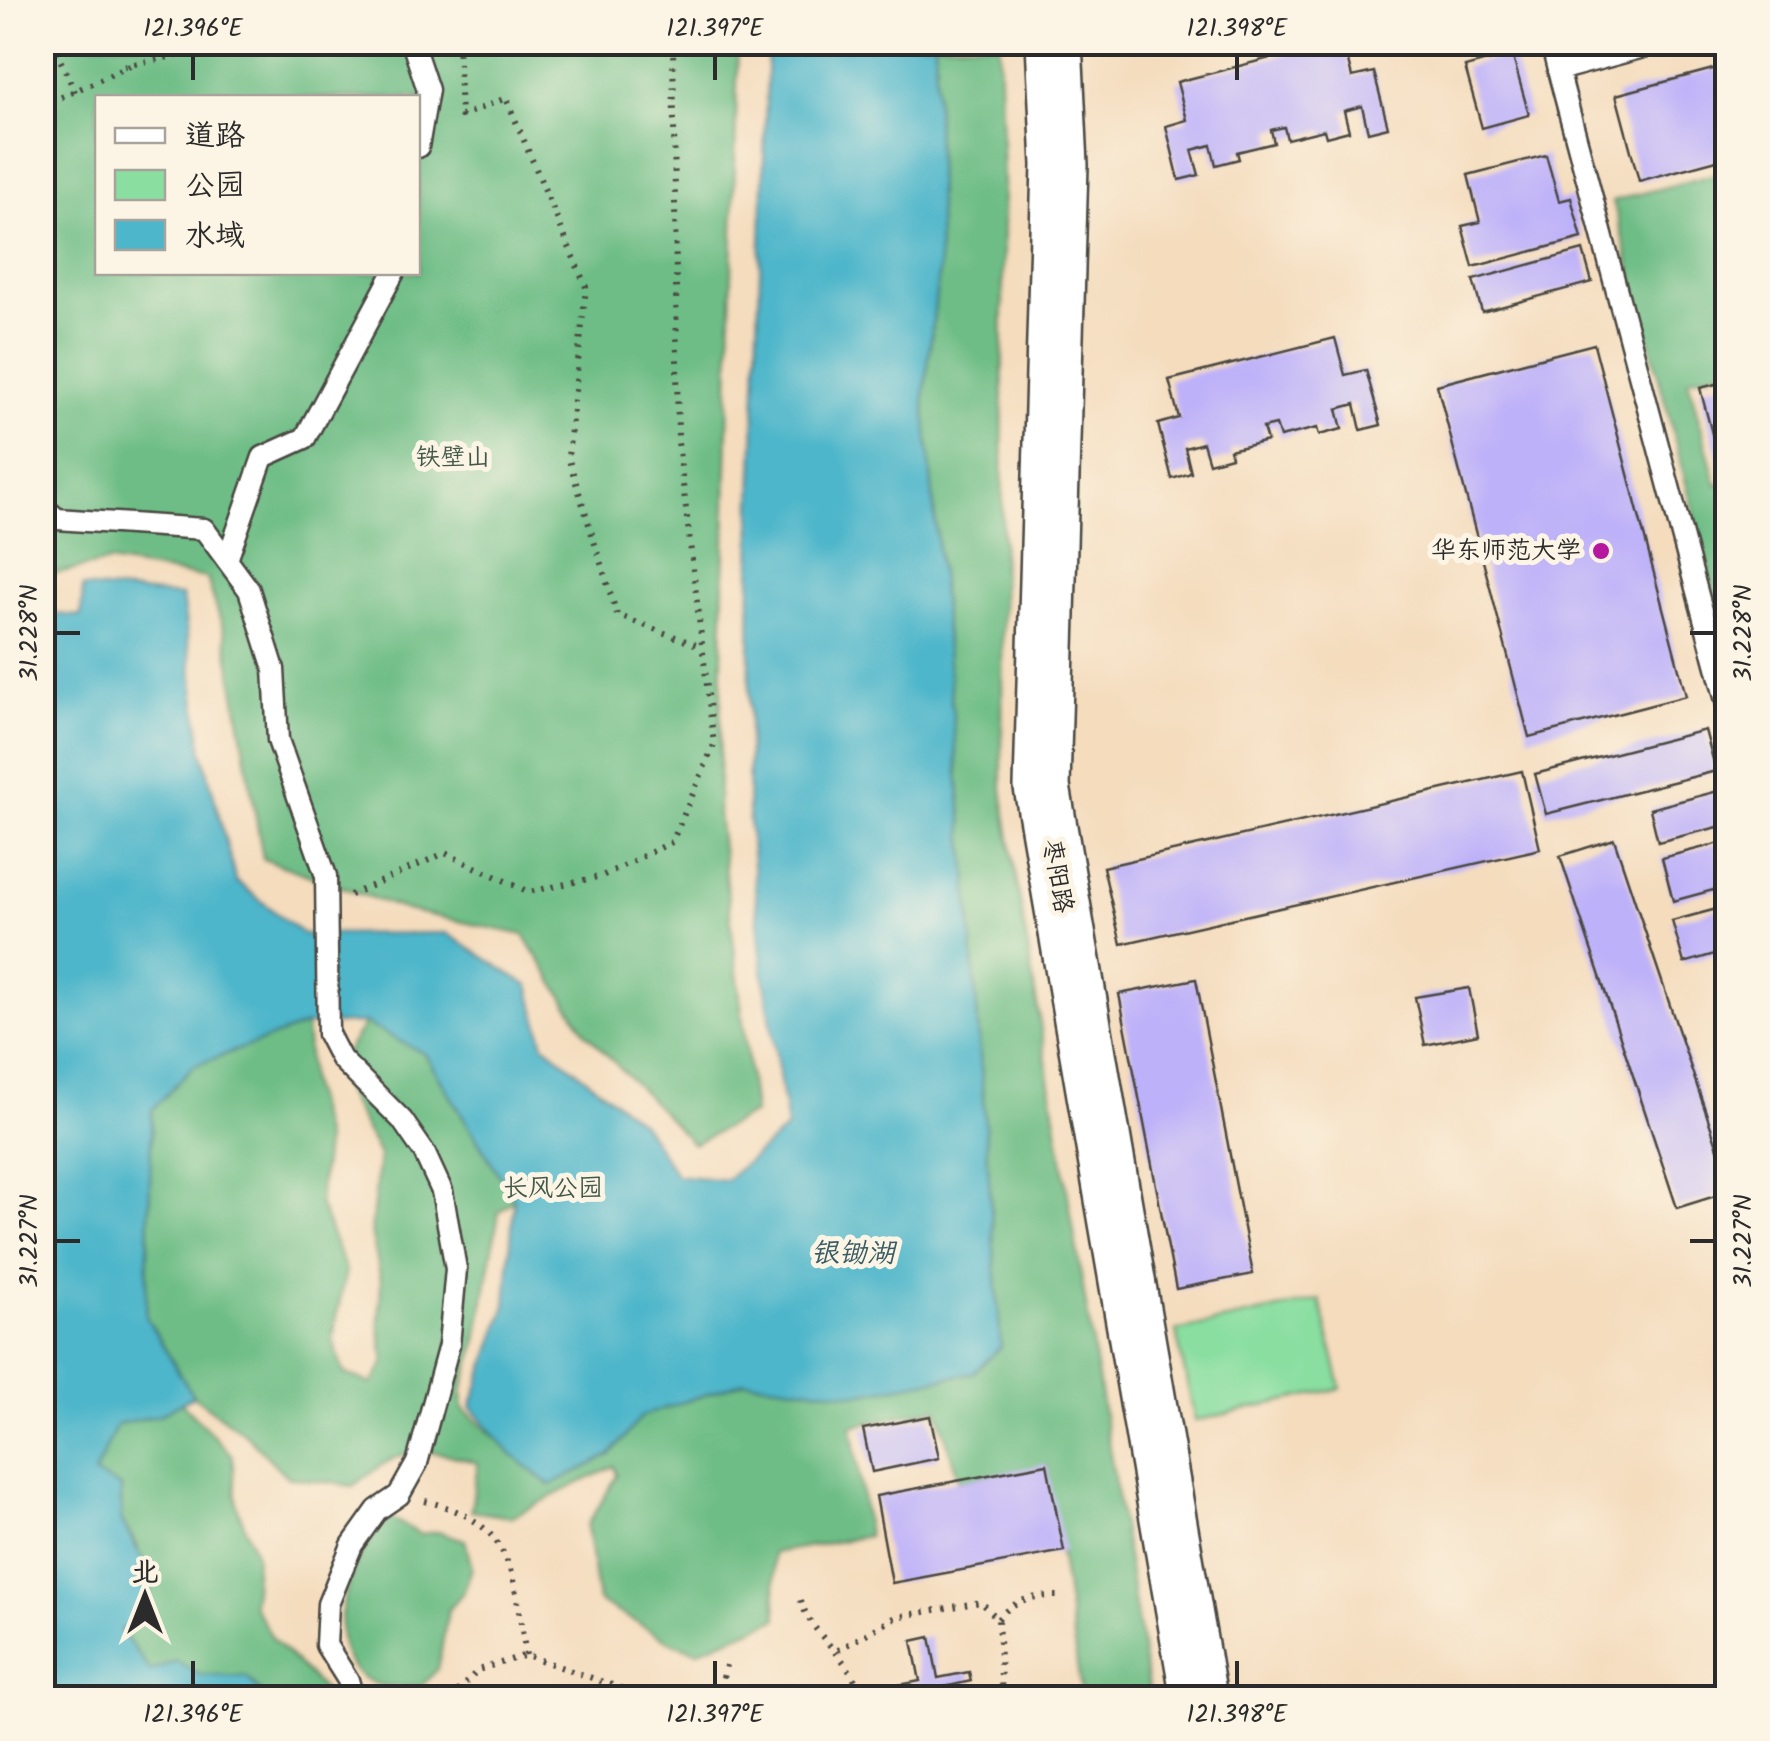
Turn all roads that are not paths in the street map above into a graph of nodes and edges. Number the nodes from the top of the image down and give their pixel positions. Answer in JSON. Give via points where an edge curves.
{"nodes":[{"id":1,"x":412,"y":42,"type":"edge"},
{"id":2,"x":1054,"y":42,"type":"edge"},
{"id":3,"x":1482,"y":42,"type":"edge"},
{"id":4,"x":1513,"y":42,"type":"edge"},
{"id":5,"x":1551,"y":42,"type":"edge"},
{"id":6,"x":1662,"y":42,"type":"edge"},
{"id":7,"x":1558,"y":70,"type":"junction"},
{"id":8,"x":420,"y":136,"type":"edge"},
{"id":9,"x":392,"y":275,"type":"edge"},
{"id":10,"x":42,"y":506,"type":"edge"},
{"id":11,"x":227,"y":560,"type":"junction"},
{"id":12,"x":1728,"y":708,"type":"edge"},
{"id":13,"x":353,"y":1698,"type":"edge"},
{"id":14,"x":1200,"y":1698,"type":"edge"}],
"edges":[{"from":1,"to":8,"type":"lane","via":[[428,90]]},
{"from":2,"to":14,"type":"street","name":"枣阳路","via":[[1060,164],[1042,787]]},
{"from":3,"to":4,"type":"lane","via":[[1484,50]]},
{"from":5,"to":7,"type":"lane"},
{"from":6,"to":7,"type":"lane"},
{"from":7,"to":12,"type":"lane"},
{"from":9,"to":11,"type":"lane","via":[[305,438],[263,457]]},
{"from":10,"to":11,"type":"lane","via":[[57,519],[204,529]]},
{"from":11,"to":13,"type":"lane","via":[[249,590],[274,669],[278,740],[326,876],[328,1034],[341,1059],[424,1152],[442,1191],[456,1269],[449,1345],[417,1462],[399,1495],[376,1510],[352,1545],[328,1604],[326,1645]]}]}
